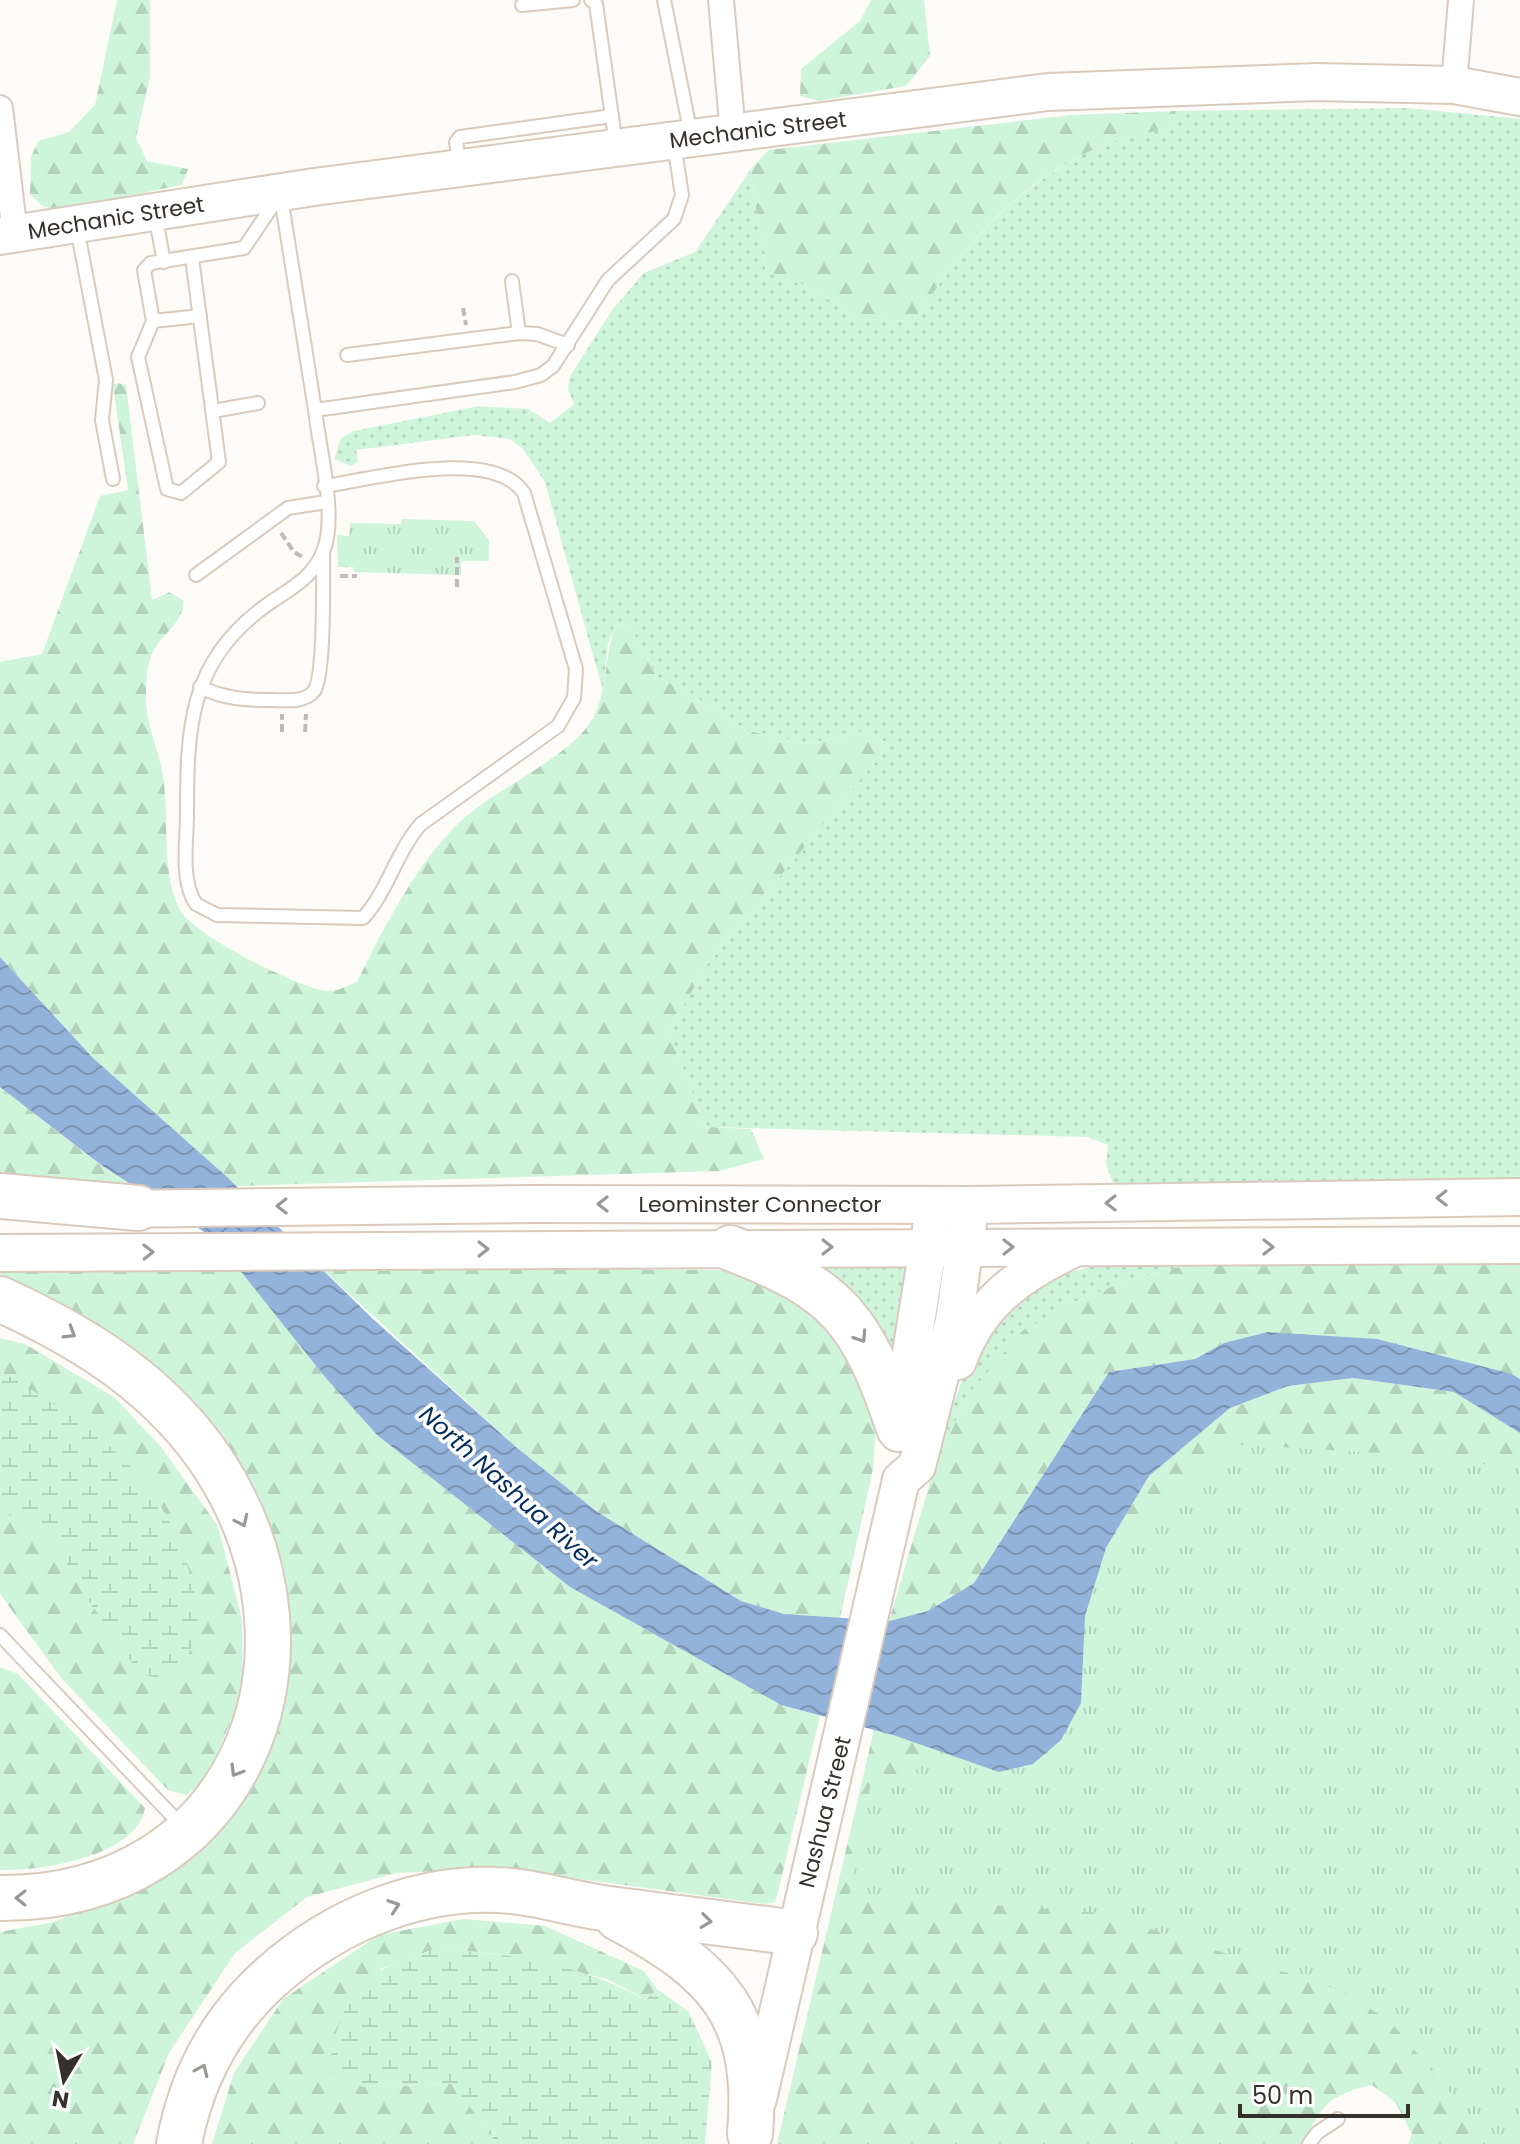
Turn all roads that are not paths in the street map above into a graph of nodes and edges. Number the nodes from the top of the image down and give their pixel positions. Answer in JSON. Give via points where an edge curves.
{"nodes":[{"id":1,"x":573,"y":0,"type":"edge"},
{"id":2,"x":591,"y":0,"type":"edge"},
{"id":3,"x":664,"y":0,"type":"edge"},
{"id":4,"x":721,"y":0,"type":"edge"},
{"id":5,"x":1461,"y":0,"type":"edge"},
{"id":6,"x":522,"y":5,"type":"dead end"},
{"id":7,"x":1454,"y":85,"type":"junction"},
{"id":8,"x":1520,"y":97,"type":"edge"},
{"id":9,"x":0,"y":108,"type":"edge"},
{"id":10,"x":614,"y":132,"type":"junction"},
{"id":11,"x":733,"y":133,"type":"junction"},
{"id":12,"x":682,"y":140,"type":"junction"},
{"id":13,"x":280,"y":193,"type":"junction"},
{"id":14,"x":155,"y":212,"type":"junction"},
{"id":15,"x":76,"y":225,"type":"junction"},
{"id":16,"x":7,"y":235,"type":"edge"},
{"id":17,"x":192,"y":258,"type":"junction"},
{"id":18,"x":164,"y":262,"type":"junction"},
{"id":19,"x":512,"y":281,"type":"dead end"},
{"id":20,"x":200,"y":316,"type":"junction"},
{"id":21,"x":153,"y":321,"type":"junction"},
{"id":22,"x":519,"y":333,"type":"junction"},
{"id":23,"x":568,"y":345,"type":"junction"},
{"id":24,"x":347,"y":355,"type":"dead end"},
{"id":25,"x":258,"y":403,"type":"dead end"},
{"id":26,"x":315,"y":410,"type":"junction"},
{"id":27,"x":213,"y":411,"type":"junction"},
{"id":28,"x":113,"y":479,"type":"dead end"},
{"id":29,"x":324,"y":486,"type":"junction"},
{"id":30,"x":326,"y":502,"type":"junction"},
{"id":31,"x":324,"y":552,"type":"junction"},
{"id":32,"x":196,"y":575,"type":"dead end"},
{"id":33,"x":200,"y":687,"type":"junction"},
{"id":34,"x":1520,"y":1197,"type":"edge"},
{"id":35,"x":11,"y":1204,"type":"edge"},
{"id":36,"x":933,"y":1205,"type":"junction"},
{"id":37,"x":970,"y":1205,"type":"junction"},
{"id":38,"x":138,"y":1208,"type":"joint"},
{"id":39,"x":1520,"y":1245,"type":"edge"},
{"id":40,"x":930,"y":1246,"type":"junction"},
{"id":41,"x":966,"y":1247,"type":"junction"},
{"id":42,"x":1076,"y":1247,"type":"junction"},
{"id":43,"x":730,"y":1248,"type":"junction"},
{"id":44,"x":0,"y":1253,"type":"edge"},
{"id":45,"x":0,"y":1299,"type":"edge"},
{"id":46,"x":906,"y":1458,"type":"junction"},
{"id":47,"x":0,"y":1635,"type":"edge"},
{"id":48,"x":186,"y":1830,"type":"junction"},
{"id":49,"x":0,"y":1898,"type":"edge"},
{"id":50,"x":599,"y":1907,"type":"junction"},
{"id":51,"x":795,"y":1933,"type":"junction"},
{"id":52,"x":1338,"y":2119,"type":"dead end"},
{"id":53,"x":749,"y":2139,"type":"edge"},
{"id":54,"x":179,"y":2144,"type":"edge"},
{"id":55,"x":1309,"y":2144,"type":"edge"}],
"edges":[{"from":1,"to":6,"type":"lane"},
{"from":2,"to":10,"type":"lane","via":[[596,4]]},
{"from":3,"to":12,"type":"lane"},
{"from":4,"to":11,"type":"street"},
{"from":5,"to":7,"type":"street"},
{"from":7,"to":8,"type":"main road","name":"Mechanic Street"},
{"from":7,"to":11,"type":"main road","name":"Mechanic Street","via":[[1317,82],[1048,92]]},
{"from":9,"to":16,"type":"street"},
{"from":10,"to":12,"type":"main road","name":"Mechanic Street"},
{"from":10,"to":13,"type":"main road","name":"Mechanic Street","via":[[460,168]]},
{"from":11,"to":12,"type":"main road","name":"Mechanic Street"},
{"from":12,"to":23,"type":"lane","via":[[678,213],[608,280]]},
{"from":13,"to":14,"type":"main road","name":"Mechanic Street"},
{"from":13,"to":17,"type":"lane","via":[[244,248]]},
{"from":13,"to":26,"type":"lane"},
{"from":14,"to":15,"type":"main road","name":"Mechanic Street"},
{"from":14,"to":18,"type":"lane"},
{"from":15,"to":16,"type":"main road","name":"Mechanic Street"},
{"from":15,"to":28,"type":"lane","via":[[106,380],[102,420]]},
{"from":17,"to":18,"type":"lane"},
{"from":17,"to":20,"type":"lane"},
{"from":18,"to":21,"type":"lane","via":[[144,270]]},
{"from":19,"to":22,"type":"lane"},
{"from":20,"to":21,"type":"lane"},
{"from":20,"to":27,"type":"lane"},
{"from":21,"to":27,"type":"lane","via":[[138,357],[172,493],[181,493],[219,462]]},
{"from":22,"to":23,"type":"lane"},
{"from":22,"to":24,"type":"lane"},
{"from":23,"to":26,"type":"lane","via":[[547,371],[533,378]]},
{"from":25,"to":27,"type":"lane"},
{"from":26,"to":29,"type":"lane"},
{"from":29,"to":30,"type":"lane"},
{"from":29,"to":33,"type":"lane","via":[[471,466],[511,478],[524,493],[576,669],[574,698],[565,718],[421,824],[363,918],[227,917],[196,904],[188,881],[187,762]]},
{"from":30,"to":31,"type":"lane"},
{"from":30,"to":32,"type":"lane","via":[[296,505]]},
{"from":31,"to":33,"type":"lane","via":[[304,579],[235,631],[210,663]]},
{"from":31,"to":33,"type":"lane","via":[[320,671],[314,691],[301,699],[244,700]]},
{"from":34,"to":37,"type":"main road","name":"Leominster Connector","one_way":true},
{"from":35,"to":38,"type":"highway"},
{"from":36,"to":37,"type":"main road","name":"Leominster Connector"},
{"from":36,"to":38,"type":"main road","name":"Leominster Connector","one_way":true},
{"from":36,"to":40,"type":"main road","name":"Nashua Street"},
{"from":37,"to":41,"type":"main road","name":"Nashua Street"},
{"from":42,"to":39,"type":"main road","name":"Leominster Connector","one_way":true},
{"from":40,"to":41,"type":"main road","name":"Leominster Connector"},
{"from":43,"to":40,"type":"main road","name":"Leominster Connector","one_way":true},
{"from":40,"to":46,"type":"main road","name":"Nashua Street"},
{"from":41,"to":42,"type":"main road","name":"Leominster Connector","one_way":true},
{"from":41,"to":46,"type":"main road","name":"Nashua Street","via":[[954,1321]]},
{"from":42,"to":46,"type":"main road","via":[[1014,1280],[985,1308],[964,1345],[935,1437]]},
{"from":44,"to":43,"type":"main road","name":"Leominster Connector","one_way":true},
{"from":43,"to":46,"type":"highway","one_way":true,"via":[[802,1278],[827,1295],[867,1346]]},
{"from":45,"to":48,"type":"highway","one_way":true,"via":[[55,1324],[134,1375],[216,1469],[256,1558],[269,1650],[264,1702],[243,1759],[223,1793]]},
{"from":46,"to":51,"type":"main road","name":"Nashua Street"},
{"from":47,"to":48,"type":"lane"},
{"from":48,"to":49,"type":"highway","one_way":true,"via":[[158,1854],[103,1882],[66,1894]]},
{"from":50,"to":51,"type":"highway","one_way":true},
{"from":50,"to":53,"type":"highway","via":[[680,1954],[721,1994],[750,2054],[754,2092]]},
{"from":54,"to":50,"type":"highway","one_way":true,"via":[[200,2074],[233,2016],[293,1957],[342,1925],[401,1903],[461,1892],[517,1892]]},
{"from":51,"to":53,"type":"main road","name":"Nashua Street"},
{"from":52,"to":55,"type":"lane"}]}
